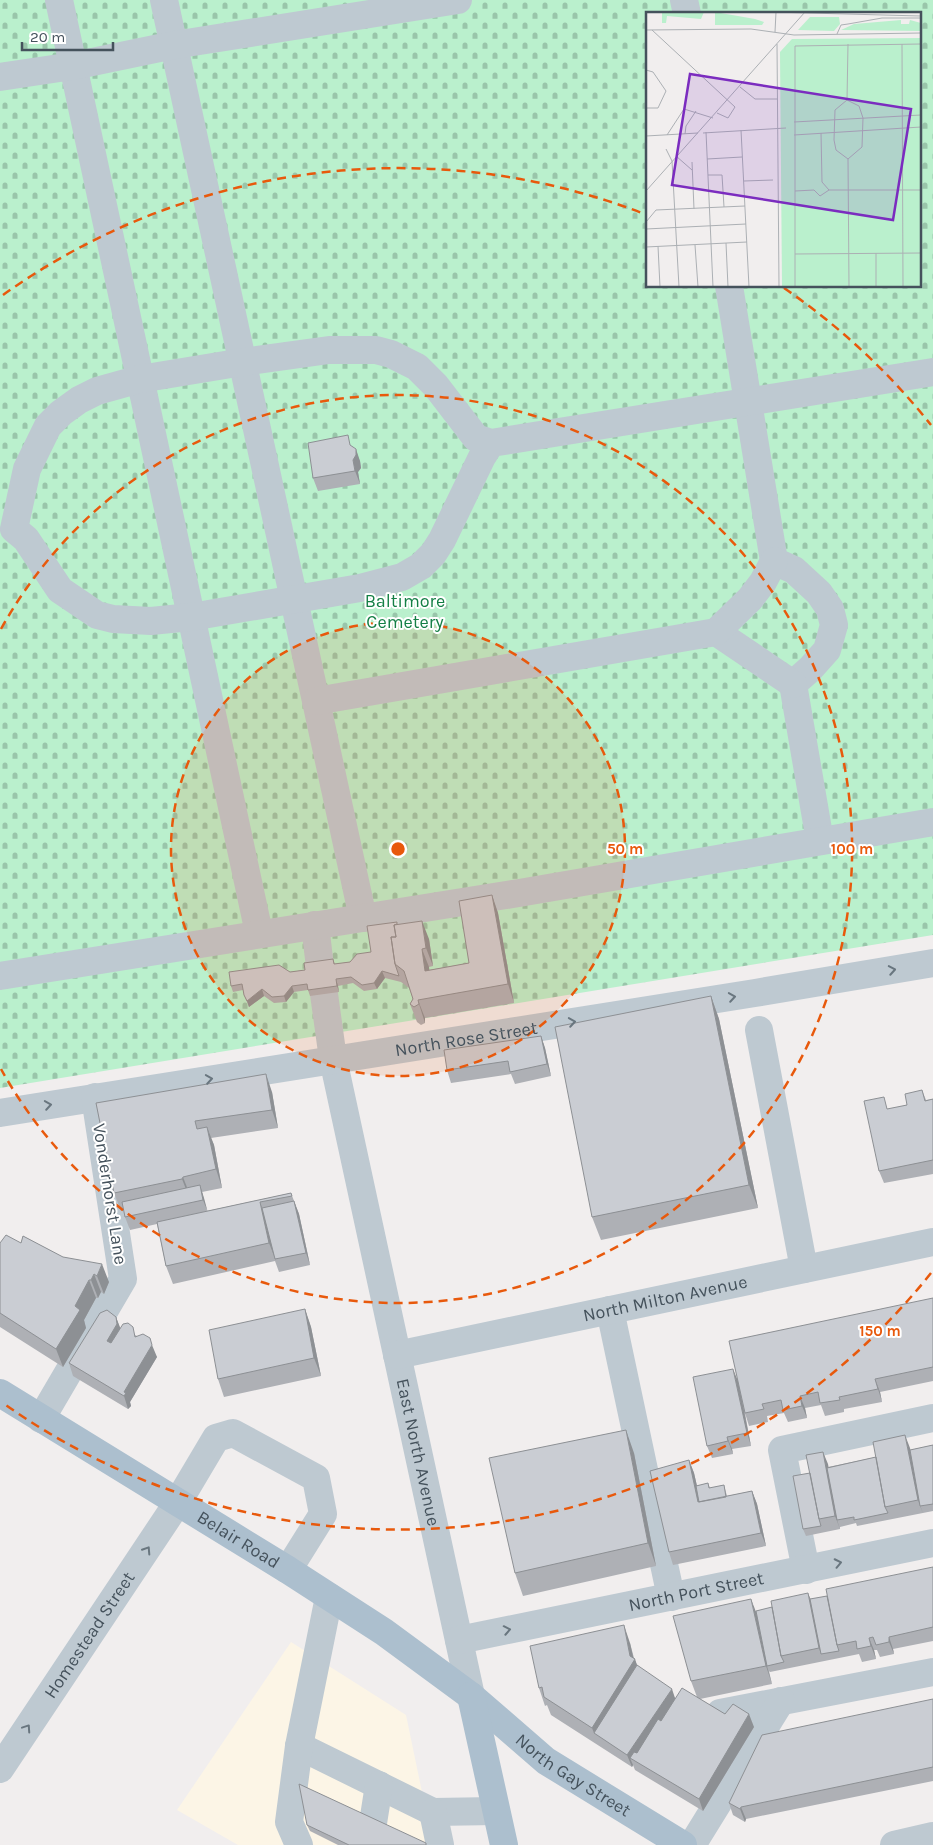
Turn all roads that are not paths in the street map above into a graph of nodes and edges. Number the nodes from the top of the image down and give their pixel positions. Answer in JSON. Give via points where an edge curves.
{"nodes":[{"id":1,"x":59,"y":0,"type":"edge"},
{"id":2,"x":164,"y":0,"type":"edge"},
{"id":3,"x":458,"y":0,"type":"edge"},
{"id":4,"x":174,"y":45,"type":"junction"},
{"id":5,"x":73,"y":66,"type":"junction"},
{"id":6,"x":0,"y":77,"type":"edge"},
{"id":7,"x":730,"y":288,"type":"edge"},
{"id":8,"x":243,"y":362,"type":"junction"},
{"id":9,"x":933,"y":372,"type":"edge"},
{"id":10,"x":140,"y":379,"type":"junction"},
{"id":11,"x":748,"y":402,"type":"junction"},
{"id":12,"x":491,"y":443,"type":"junction"},
{"id":13,"x":7,"y":526,"type":"edge"},
{"id":14,"x":774,"y":561,"type":"junction"},
{"id":15,"x":294,"y":600,"type":"junction"},
{"id":16,"x":191,"y":617,"type":"junction"},
{"id":17,"x":716,"y":632,"type":"junction"},
{"id":18,"x":793,"y":684,"type":"junction"},
{"id":19,"x":316,"y":701,"type":"junction"},
{"id":20,"x":933,"y":822,"type":"edge"},
{"id":21,"x":820,"y":841,"type":"junction"},
{"id":22,"x":363,"y":918,"type":"junction"},
{"id":23,"x":315,"y":926,"type":"junction"},
{"id":24,"x":259,"y":934,"type":"junction"},
{"id":25,"x":933,"y":963,"type":"edge"},
{"id":26,"x":320,"y":967,"type":"edge"},
{"id":27,"x":0,"y":976,"type":"edge"},
{"id":28,"x":324,"y":994,"type":"edge"},
{"id":29,"x":759,"y":1030,"type":"dead end"},
{"id":30,"x":333,"y":1059,"type":"junction"},
{"id":31,"x":95,"y":1098,"type":"junction"},
{"id":32,"x":0,"y":1113,"type":"edge"},
{"id":33,"x":933,"y":1242,"type":"edge"},
{"id":34,"x":804,"y":1269,"type":"junction"},
{"id":35,"x":610,"y":1310,"type":"junction"},
{"id":36,"x":398,"y":1355,"type":"junction"},
{"id":37,"x":0,"y":1393,"type":"edge"},
{"id":38,"x":933,"y":1418,"type":"edge"},
{"id":39,"x":41,"y":1419,"type":"junction"},
{"id":40,"x":178,"y":1502,"type":"junction"},
{"id":41,"x":933,"y":1544,"type":"edge"},
{"id":42,"x":288,"y":1570,"type":"junction"},
{"id":43,"x":806,"y":1570,"type":"junction"},
{"id":44,"x":329,"y":1597,"type":"junction"},
{"id":45,"x":671,"y":1597,"type":"junction"},
{"id":46,"x":459,"y":1640,"type":"junction"},
{"id":47,"x":933,"y":1672,"type":"edge"},
{"id":48,"x":471,"y":1696,"type":"junction"},
{"id":49,"x":782,"y":1701,"type":"junction"},
{"id":50,"x":720,"y":1713,"type":"edge"},
{"id":51,"x":299,"y":1746,"type":"junction"},
{"id":52,"x":0,"y":1769,"type":"edge"},
{"id":53,"x":379,"y":1785,"type":"junction"},
{"id":54,"x":496,"y":1811,"type":"junction"},
{"id":55,"x":433,"y":1812,"type":"junction"},
{"id":56,"x":373,"y":1823,"type":"edge"},
{"id":57,"x":933,"y":1836,"type":"edge"},
{"id":58,"x":299,"y":1845,"type":"edge"},
{"id":59,"x":440,"y":1845,"type":"edge"},
{"id":60,"x":504,"y":1845,"type":"edge"},
{"id":61,"x":682,"y":1845,"type":"edge"},
{"id":62,"x":692,"y":1845,"type":"edge"},
{"id":63,"x":894,"y":1845,"type":"edge"}],
"edges":[{"from":1,"to":5,"type":"street"},
{"from":2,"to":4,"type":"street"},
{"from":3,"to":4,"type":"street"},
{"from":4,"to":5,"type":"street"},
{"from":4,"to":8,"type":"street"},
{"from":5,"to":6,"type":"street"},
{"from":5,"to":10,"type":"street"},
{"from":7,"to":11,"type":"street"},
{"from":8,"to":10,"type":"street"},
{"from":8,"to":12,"type":"street","via":[[329,350],[369,350],[391,354],[417,367],[476,438]]},
{"from":8,"to":15,"type":"street"},
{"from":9,"to":11,"type":"street"},
{"from":10,"to":13,"type":"street","via":[[97,391],[79,400],[48,426],[27,469]]},
{"from":10,"to":16,"type":"street"},
{"from":11,"to":12,"type":"street"},
{"from":11,"to":14,"type":"street"},
{"from":12,"to":15,"type":"street","via":[[442,540],[420,566],[384,583]]},
{"from":13,"to":16,"type":"street","via":[[26,539],[60,590],[96,615],[132,621]]},
{"from":14,"to":17,"type":"street","via":[[750,599]]},
{"from":14,"to":18,"type":"street","via":[[794,570],[819,593],[830,609],[834,625],[827,650]]},
{"from":15,"to":16,"type":"street"},
{"from":15,"to":19,"type":"street"},
{"from":16,"to":24,"type":"street"},
{"from":17,"to":18,"type":"street"},
{"from":17,"to":19,"type":"street"},
{"from":18,"to":21,"type":"street"},
{"from":19,"to":22,"type":"street"},
{"from":20,"to":21,"type":"street"},
{"from":21,"to":22,"type":"street"},
{"from":22,"to":23,"type":"street"},
{"from":23,"to":24,"type":"street"},
{"from":23,"to":26,"type":"street"},
{"from":24,"to":27,"type":"street"},
{"from":30,"to":25,"type":"street","name":"North Rose Street","one_way":true},
{"from":28,"to":30,"type":"street","name":"East North Avenue"},
{"from":29,"to":34,"type":"street"},
{"from":31,"to":30,"type":"street","name":"North Rose Street","one_way":true},
{"from":30,"to":36,"type":"street","name":"East North Avenue"},
{"from":32,"to":31,"type":"street","name":"North Rose Street","one_way":true},
{"from":31,"to":39,"type":"street","name":"Vonderhorst Lane","via":[[122,1279]]},
{"from":33,"to":34,"type":"street","name":"North Milton Avenue"},
{"from":34,"to":35,"type":"street","name":"North Milton Avenue"},
{"from":35,"to":36,"type":"street","name":"North Milton Avenue"},
{"from":35,"to":45,"type":"street"},
{"from":36,"to":46,"type":"street","name":"East North Avenue"},
{"from":37,"to":39,"type":"main road","name":"Belair Road"},
{"from":38,"to":43,"type":"street","via":[[782,1450]]},
{"from":39,"to":40,"type":"main road","name":"Belair Road"},
{"from":40,"to":42,"type":"main road","name":"Belair Road"},
{"from":40,"to":42,"type":"street","name":"Homestead Street","via":[[216,1438],[233,1433],[316,1478],[323,1514]]},
{"from":52,"to":40,"type":"street","name":"Homestead Street","one_way":true},
{"from":43,"to":41,"type":"street","name":"North Port Street","one_way":true},
{"from":42,"to":44,"type":"main road","name":"Belair Road"},
{"from":43,"to":45,"type":"street","name":"North Port Street"},
{"from":44,"to":48,"type":"main road","name":"Belair Road","via":[[384,1632]]},
{"from":44,"to":51,"type":"street"},
{"from":46,"to":45,"type":"street","name":"North Port Street","one_way":true},
{"from":46,"to":48,"type":"street","name":"East North Avenue"},
{"from":47,"to":49,"type":"street"},
{"from":48,"to":54,"type":"main road","name":"East North Avenue"},
{"from":48,"to":61,"type":"main road","name":"North Gay Street","via":[[546,1761]]},
{"from":49,"to":50,"type":"street"},
{"from":49,"to":62,"type":"street"},
{"from":51,"to":53,"type":"street"},
{"from":51,"to":58,"type":"street","via":[[289,1822]]},
{"from":53,"to":55,"type":"street"},
{"from":53,"to":56,"type":"street"},
{"from":54,"to":55,"type":"street"},
{"from":54,"to":60,"type":"main road","name":"East North Avenue"},
{"from":55,"to":59,"type":"street"},
{"from":57,"to":63,"type":"street"}]}
